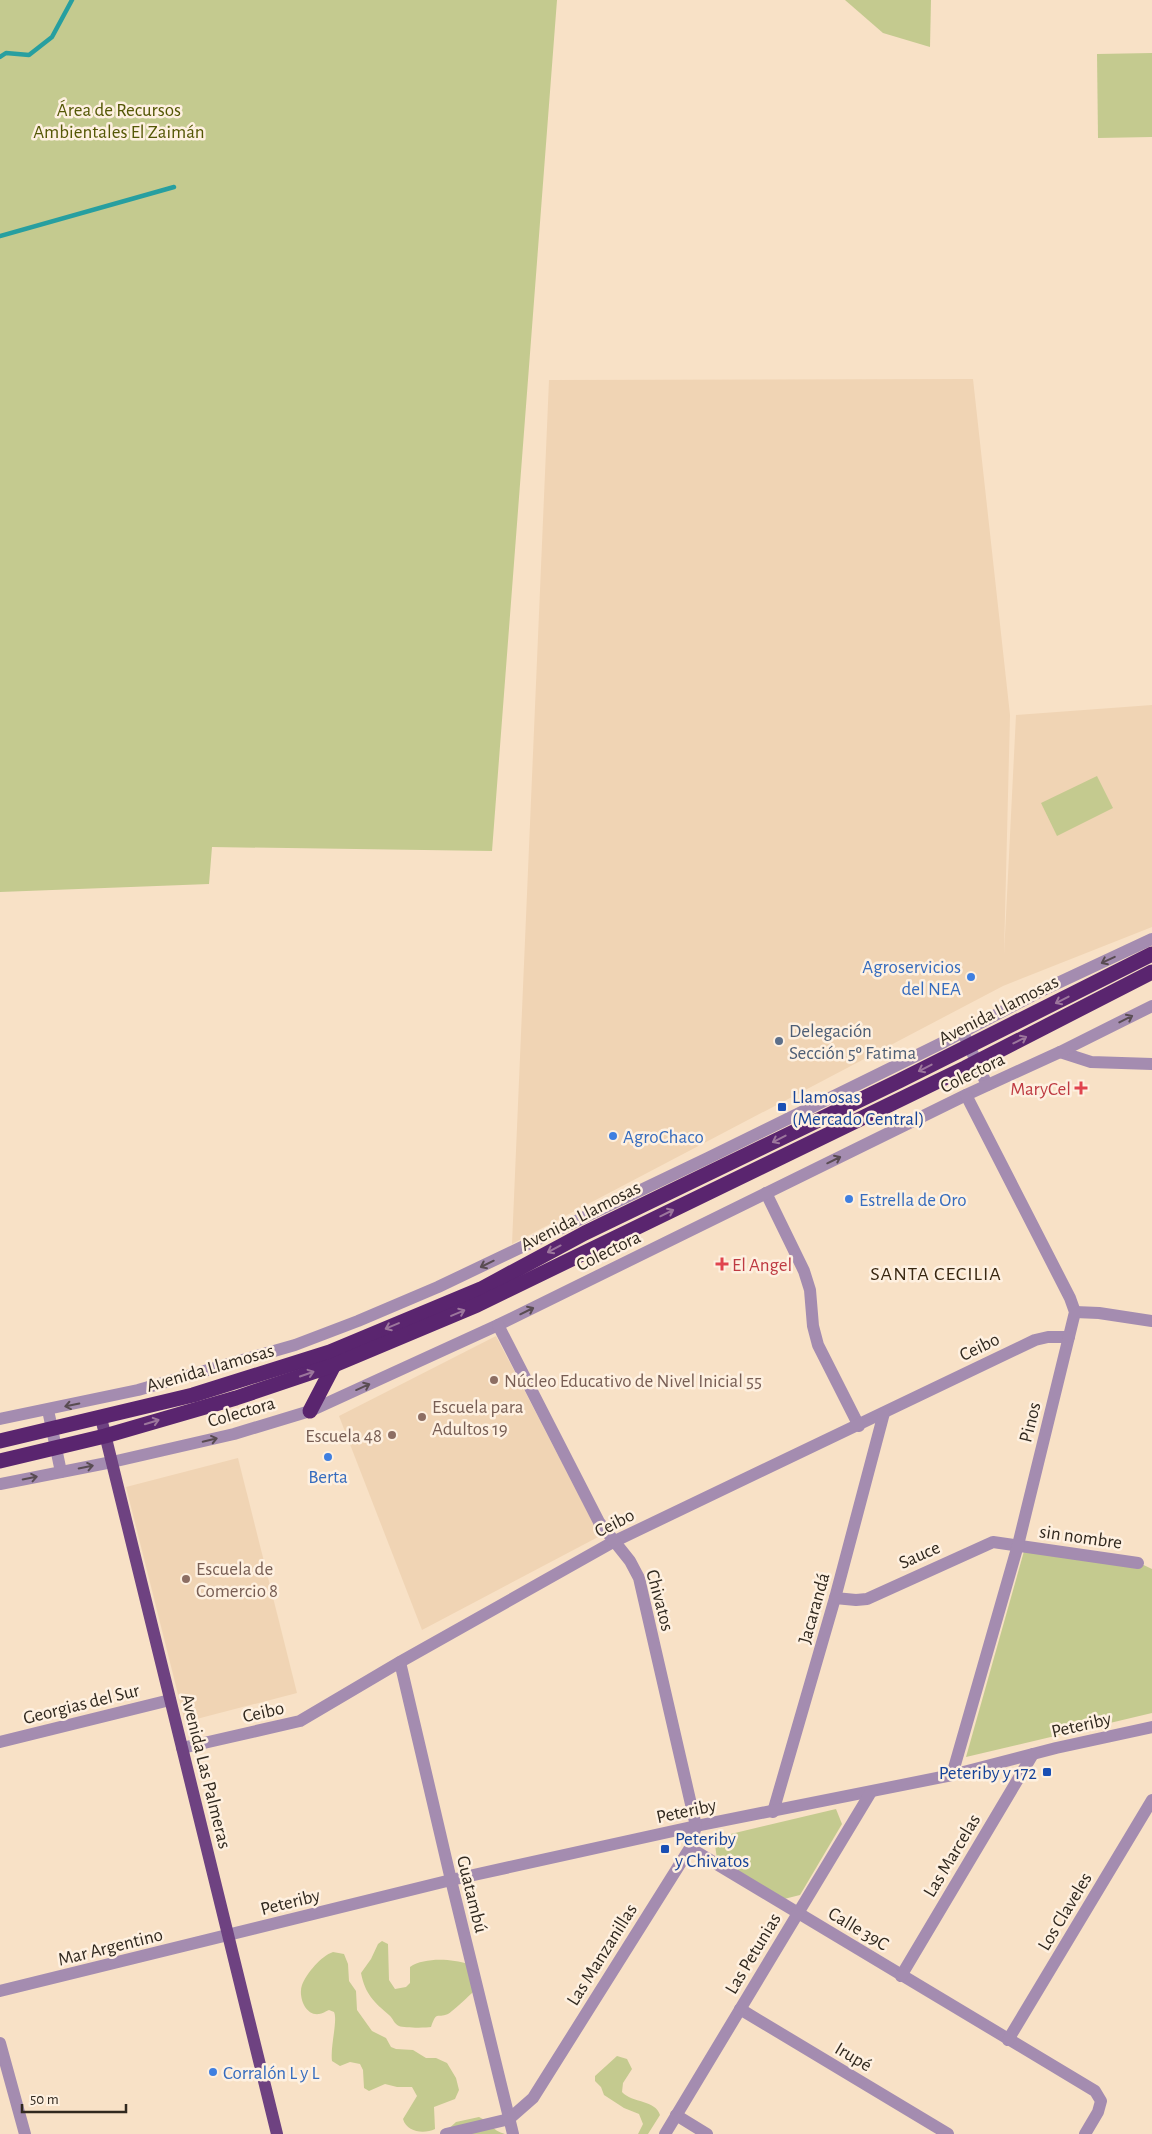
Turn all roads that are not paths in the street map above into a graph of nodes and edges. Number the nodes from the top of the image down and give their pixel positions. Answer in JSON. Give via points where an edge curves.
{"nodes":[{"id":1,"x":1152,"y":939,"type":"edge"},
{"id":2,"x":1152,"y":954,"type":"edge"},
{"id":3,"x":1152,"y":972,"type":"edge"},
{"id":4,"x":1152,"y":1006,"type":"edge"},
{"id":5,"x":962,"y":1032,"type":"junction"},
{"id":6,"x":944,"y":1042,"type":"junction"},
{"id":7,"x":969,"y":1046,"type":"junction"},
{"id":8,"x":1060,"y":1052,"type":"junction"},
{"id":9,"x":976,"y":1062,"type":"junction"},
{"id":10,"x":1152,"y":1064,"type":"edge"},
{"id":11,"x":987,"y":1085,"type":"junction"},
{"id":12,"x":966,"y":1094,"type":"junction"},
{"id":13,"x":711,"y":1164,"type":"junction"},
{"id":14,"x":766,"y":1193,"type":"junction"},
{"id":15,"x":581,"y":1227,"type":"junction"},
{"id":16,"x":1075,"y":1312,"type":"junction"},
{"id":17,"x":1152,"y":1322,"type":"edge"},
{"id":18,"x":498,"y":1326,"type":"junction"},
{"id":19,"x":1069,"y":1337,"type":"junction"},
{"id":20,"x":334,"y":1365,"type":"junction"},
{"id":21,"x":138,"y":1390,"type":"junction"},
{"id":22,"x":96,"y":1400,"type":"junction"},
{"id":23,"x":169,"y":1401,"type":"junction"},
{"id":24,"x":48,"y":1410,"type":"junction"},
{"id":25,"x":310,"y":1411,"type":"junction"},
{"id":26,"x":884,"y":1413,"type":"junction"},
{"id":27,"x":101,"y":1418,"type":"junction"},
{"id":28,"x":0,"y":1419,"type":"edge"},
{"id":29,"x":859,"y":1426,"type":"junction"},
{"id":30,"x":52,"y":1430,"type":"junction"},
{"id":31,"x":105,"y":1436,"type":"junction"},
{"id":32,"x":0,"y":1442,"type":"edge"},
{"id":33,"x":55,"y":1448,"type":"junction"},
{"id":34,"x":0,"y":1461,"type":"edge"},
{"id":35,"x":112,"y":1462,"type":"junction"},
{"id":36,"x":61,"y":1472,"type":"junction"},
{"id":37,"x":0,"y":1484,"type":"edge"},
{"id":38,"x":613,"y":1542,"type":"junction"},
{"id":39,"x":1018,"y":1545,"type":"junction"},
{"id":40,"x":1138,"y":1563,"type":"dead end"},
{"id":41,"x":835,"y":1598,"type":"junction"},
{"id":42,"x":400,"y":1662,"type":"junction"},
{"id":43,"x":170,"y":1700,"type":"junction"},
{"id":44,"x":1152,"y":1727,"type":"edge"},
{"id":45,"x":0,"y":1742,"type":"edge"},
{"id":46,"x":182,"y":1748,"type":"junction"},
{"id":47,"x":1033,"y":1754,"type":"junction"},
{"id":48,"x":952,"y":1775,"type":"junction"},
{"id":49,"x":871,"y":1792,"type":"junction"},
{"id":50,"x":1152,"y":1800,"type":"edge"},
{"id":51,"x":773,"y":1812,"type":"junction"},
{"id":52,"x":696,"y":1826,"type":"junction"},
{"id":53,"x":690,"y":1848,"type":"junction"},
{"id":54,"x":450,"y":1880,"type":"junction"},
{"id":55,"x":798,"y":1914,"type":"junction"},
{"id":56,"x":228,"y":1936,"type":"junction"},
{"id":57,"x":902,"y":1976,"type":"junction"},
{"id":58,"x":0,"y":1992,"type":"edge"},
{"id":59,"x":740,"y":2009,"type":"junction"},
{"id":60,"x":1008,"y":2040,"type":"junction"},
{"id":61,"x":0,"y":2043,"type":"edge"},
{"id":62,"x":676,"y":2115,"type":"junction"},
{"id":63,"x":509,"y":2119,"type":"junction"},
{"id":64,"x":25,"y":2134,"type":"edge"},
{"id":65,"x":277,"y":2134,"type":"edge"},
{"id":66,"x":446,"y":2134,"type":"edge"},
{"id":67,"x":514,"y":2134,"type":"edge"},
{"id":68,"x":665,"y":2134,"type":"edge"},
{"id":69,"x":707,"y":2134,"type":"edge"},
{"id":70,"x":948,"y":2134,"type":"edge"},
{"id":71,"x":1084,"y":2134,"type":"edge"}],
"edges":[{"from":1,"to":5,"type":"street","one_way":true},
{"from":2,"to":7,"type":"highway","name":"Avenida Llamosas","one_way":true},
{"from":9,"to":3,"type":"highway","name":"Avenida Llamosas","one_way":true},
{"from":8,"to":4,"type":"street","name":"Colectora","one_way":true},
{"from":5,"to":6,"type":"street","name":"Colectora"},
{"from":5,"to":7,"type":"street","name":"Colectora"},
{"from":6,"to":7,"type":"street"},
{"from":6,"to":13,"type":"street","name":"Colectora"},
{"from":7,"to":9,"type":"street","name":"Colectora"},
{"from":7,"to":13,"type":"highway","name":"Avenida Llamosas","one_way":true},
{"from":8,"to":10,"type":"street","via":[[1091,1062]]},
{"from":8,"to":11,"type":"street","name":"Colectora"},
{"from":9,"to":11,"type":"street","name":"Colectora"},
{"from":20,"to":9,"type":"highway","name":"Avenida Llamosas","one_way":true,"via":[[477,1305]]},
{"from":11,"to":12,"type":"street","name":"Colectora"},
{"from":14,"to":12,"type":"street","name":"Colectora","one_way":true},
{"from":12,"to":16,"type":"street"},
{"from":13,"to":15,"type":"highway","name":"Avenida Llamosas"},
{"from":18,"to":14,"type":"street","name":"Colectora","one_way":true},
{"from":14,"to":29,"type":"street","via":[[807,1280],[818,1345]]},
{"from":15,"to":21,"type":"street","one_way":true,"via":[[295,1345]]},
{"from":15,"to":23,"type":"highway","name":"Avenida Llamosas","one_way":true,"via":[[480,1289],[330,1352]]},
{"from":16,"to":17,"type":"street"},
{"from":16,"to":19,"type":"street","name":"Pinos"},
{"from":25,"to":18,"type":"street","name":"Colectora","one_way":true},
{"from":18,"to":38,"type":"street","name":"Chivatos","via":[[599,1522]]},
{"from":19,"to":26,"type":"street","name":"Ceibo","via":[[1034,1340]]},
{"from":19,"to":39,"type":"street","name":"Pinos"},
{"from":20,"to":25,"type":"highway"},
{"from":31,"to":20,"type":"highway","name":"Avenida Llamosas","one_way":true},
{"from":21,"to":22,"type":"street"},
{"from":21,"to":23,"type":"street"},
{"from":22,"to":24,"type":"street","one_way":true},
{"from":22,"to":27,"type":"street"},
{"from":23,"to":27,"type":"highway","name":"Avenida Llamosas"},
{"from":24,"to":28,"type":"street"},
{"from":24,"to":30,"type":"street"},
{"from":35,"to":25,"type":"street","name":"Colectora","one_way":true,"via":[[234,1434]]},
{"from":26,"to":29,"type":"street","name":"Ceibo"},
{"from":26,"to":41,"type":"street","name":"Jacarandá"},
{"from":27,"to":30,"type":"highway","name":"Avenida Llamosas"},
{"from":27,"to":31,"type":"main road","name":"Avenida Las Palmeras"},
{"from":29,"to":38,"type":"street","name":"Ceibo"},
{"from":30,"to":32,"type":"highway","name":"Avenida Llamosas"},
{"from":30,"to":33,"type":"street"},
{"from":31,"to":33,"type":"highway","name":"Avenida Llamosas"},
{"from":31,"to":35,"type":"main road","name":"Avenida Las Palmeras"},
{"from":33,"to":34,"type":"highway","name":"Avenida Llamosas"},
{"from":33,"to":36,"type":"street"},
{"from":36,"to":35,"type":"street","name":"Colectora","one_way":true},
{"from":35,"to":43,"type":"main road","name":"Avenida Las Palmeras"},
{"from":37,"to":36,"type":"street","name":"Colectora","one_way":true},
{"from":38,"to":42,"type":"street","name":"Ceibo"},
{"from":38,"to":52,"type":"street","name":"Chivatos","via":[[630,1561],[639,1578]]},
{"from":39,"to":40,"type":"street","name":"sin nombre"},
{"from":39,"to":41,"type":"street","name":"Sauce","via":[[993,1542],[867,1598]]},
{"from":39,"to":48,"type":"street","name":"Pinos"},
{"from":41,"to":51,"type":"street","name":"Jacarandá"},
{"from":42,"to":46,"type":"street","name":"Ceibo","via":[[300,1721]]},
{"from":42,"to":54,"type":"street","name":"Guatambú"},
{"from":43,"to":45,"type":"street","name":"Georgias del Sur"},
{"from":43,"to":46,"type":"main road","name":"Avenida Las Palmeras"},
{"from":44,"to":47,"type":"street","name":"Peteriby"},
{"from":46,"to":56,"type":"main road","name":"Avenida Las Palmeras"},
{"from":47,"to":48,"type":"street","name":"Peteriby"},
{"from":47,"to":57,"type":"street","name":"Las Marcelas"},
{"from":48,"to":49,"type":"street","name":"Peteriby"},
{"from":49,"to":51,"type":"street","name":"Peteriby"},
{"from":49,"to":55,"type":"street","name":"Las Petunias"},
{"from":50,"to":60,"type":"street","name":"Los Claveles"},
{"from":51,"to":52,"type":"street","name":"Peteriby"},
{"from":52,"to":53,"type":"street","name":"Las Manzanillas"},
{"from":52,"to":54,"type":"street","name":"Peteriby"},
{"from":53,"to":55,"type":"street","name":"Calle 39C"},
{"from":53,"to":63,"type":"street","name":"Las Manzanillas","via":[[533,2098]]},
{"from":54,"to":56,"type":"street","name":"Peteriby"},
{"from":54,"to":63,"type":"street","name":"Guatambú"},
{"from":55,"to":57,"type":"street","name":"Calle 39C"},
{"from":55,"to":59,"type":"street","name":"Las Petunias"},
{"from":56,"to":58,"type":"street","name":"Mar Argentino"},
{"from":56,"to":65,"type":"main road","name":"Avenida Las Palmeras"},
{"from":57,"to":60,"type":"street","name":"Calle 39C"},
{"from":59,"to":62,"type":"street","name":"Las Petunias"},
{"from":59,"to":70,"type":"street","name":"Irupé"},
{"from":60,"to":71,"type":"street","name":"Calle 39C","via":[[1095,2092],[1101,2101]]},
{"from":61,"to":64,"type":"street"},
{"from":62,"to":68,"type":"street","name":"Las Petunias"},
{"from":62,"to":69,"type":"street"},
{"from":63,"to":66,"type":"street"},
{"from":63,"to":67,"type":"street","name":"Guatambú"}]}
